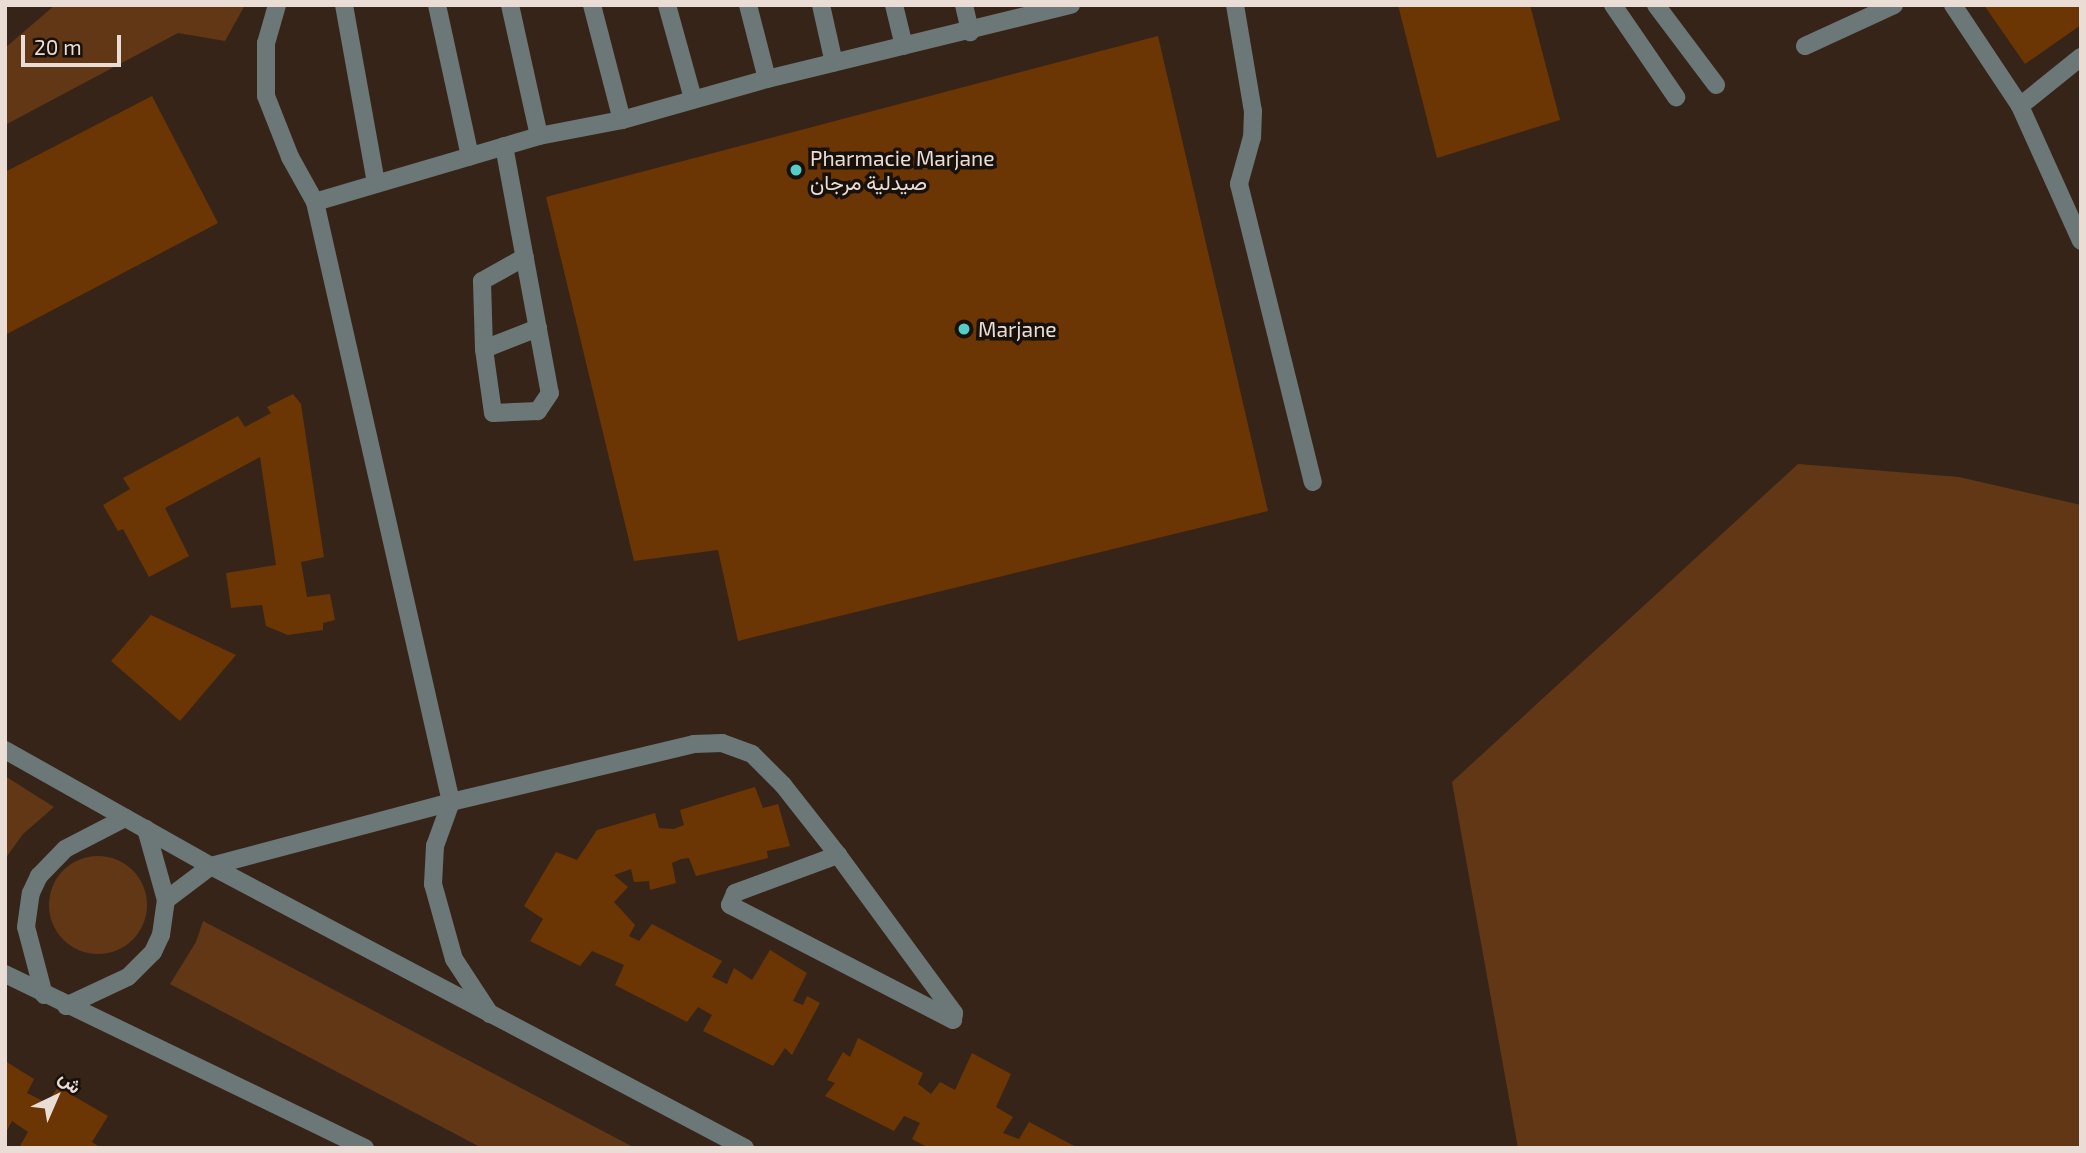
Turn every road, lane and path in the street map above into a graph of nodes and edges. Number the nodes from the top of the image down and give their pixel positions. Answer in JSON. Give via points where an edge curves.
{"nodes":[{"id":1,"x":277,"y":5,"type":"edge"},
{"id":2,"x":344,"y":5,"type":"edge"},
{"id":3,"x":437,"y":5,"type":"edge"},
{"id":4,"x":510,"y":5,"type":"edge"},
{"id":5,"x":592,"y":5,"type":"edge"},
{"id":6,"x":667,"y":5,"type":"edge"},
{"id":7,"x":748,"y":5,"type":"edge"},
{"id":8,"x":821,"y":5,"type":"edge"},
{"id":9,"x":894,"y":5,"type":"edge"},
{"id":10,"x":964,"y":5,"type":"edge"},
{"id":11,"x":1235,"y":5,"type":"edge"},
{"id":12,"x":1613,"y":5,"type":"edge"},
{"id":13,"x":1656,"y":5,"type":"edge"},
{"id":14,"x":1894,"y":5,"type":"edge"},
{"id":15,"x":1953,"y":5,"type":"edge"},
{"id":16,"x":1061,"y":7,"type":"edge"},
{"id":17,"x":970,"y":32,"type":"junction"},
{"id":18,"x":904,"y":46,"type":"junction"},
{"id":19,"x":1805,"y":46,"type":"dead end"},
{"id":20,"x":2081,"y":57,"type":"edge"},
{"id":21,"x":834,"y":63,"type":"junction"},
{"id":22,"x":767,"y":79,"type":"junction"},
{"id":23,"x":1716,"y":85,"type":"dead end"},
{"id":24,"x":1676,"y":97,"type":"dead end"},
{"id":25,"x":693,"y":99,"type":"junction"},
{"id":26,"x":2020,"y":106,"type":"junction"},
{"id":27,"x":622,"y":120,"type":"junction"},
{"id":28,"x":539,"y":136,"type":"junction"},
{"id":29,"x":504,"y":146,"type":"junction"},
{"id":30,"x":470,"y":156,"type":"junction"},
{"id":31,"x":376,"y":182,"type":"junction"},
{"id":32,"x":315,"y":202,"type":"junction"},
{"id":33,"x":2081,"y":241,"type":"edge"},
{"id":34,"x":525,"y":257,"type":"junction"},
{"id":35,"x":538,"y":328,"type":"junction"},
{"id":36,"x":484,"y":349,"type":"junction"},
{"id":37,"x":1313,"y":482,"type":"dead end"},
{"id":38,"x":5,"y":750,"type":"edge"},
{"id":39,"x":452,"y":802,"type":"junction"},
{"id":40,"x":125,"y":818,"type":"junction"},
{"id":41,"x":146,"y":829,"type":"junction"},
{"id":42,"x":838,"y":855,"type":"junction"},
{"id":43,"x":211,"y":866,"type":"junction"},
{"id":44,"x":166,"y":900,"type":"junction"},
{"id":45,"x":5,"y":974,"type":"edge"},
{"id":46,"x":44,"y":995,"type":"junction"},
{"id":47,"x":66,"y":1006,"type":"junction"},
{"id":48,"x":490,"y":1014,"type":"junction"},
{"id":49,"x":359,"y":1147,"type":"edge"},
{"id":50,"x":745,"y":1148,"type":"edge"}],
"edges":[{"from":1,"to":32,"type":"street","via":[[266,43],[266,96],[290,157]]},
{"from":2,"to":31,"type":"street"},
{"from":3,"to":30,"type":"street"},
{"from":4,"to":28,"type":"street"},
{"from":5,"to":27,"type":"street"},
{"from":6,"to":25,"type":"street"},
{"from":7,"to":22,"type":"street"},
{"from":8,"to":21,"type":"street"},
{"from":9,"to":18,"type":"street"},
{"from":10,"to":17,"type":"street"},
{"from":11,"to":37,"type":"street","via":[[1253,111],[1252,137],[1239,184]]},
{"from":12,"to":24,"type":"street"},
{"from":13,"to":23,"type":"street"},
{"from":14,"to":19,"type":"street"},
{"from":15,"to":26,"type":"street"},
{"from":16,"to":17,"type":"street"},
{"from":17,"to":18,"type":"street"},
{"from":18,"to":21,"type":"street"},
{"from":20,"to":26,"type":"street"},
{"from":21,"to":22,"type":"street"},
{"from":22,"to":25,"type":"street"},
{"from":25,"to":27,"type":"street"},
{"from":26,"to":33,"type":"street"},
{"from":27,"to":28,"type":"street"},
{"from":28,"to":29,"type":"street"},
{"from":29,"to":30,"type":"street"},
{"from":29,"to":34,"type":"street"},
{"from":30,"to":31,"type":"street"},
{"from":31,"to":32,"type":"street"},
{"from":32,"to":39,"type":"street"},
{"from":34,"to":35,"type":"street"},
{"from":34,"to":36,"type":"street","via":[[482,281]]},
{"from":35,"to":36,"type":"street"},
{"from":35,"to":36,"type":"street","via":[[550,393],[538,411],[493,413]]},
{"from":38,"to":40,"type":"street"},
{"from":39,"to":42,"type":"street","via":[[694,744],[722,743],[752,754],[765,765]]},
{"from":39,"to":43,"type":"street"},
{"from":39,"to":48,"type":"street","via":[[435,846],[433,884],[454,959]]},
{"from":40,"to":41,"type":"street"},
{"from":40,"to":46,"type":"street","via":[[65,849],[39,876],[31,893],[26,927]]},
{"from":41,"to":43,"type":"street"},
{"from":41,"to":44,"type":"street"},
{"from":42,"to":42,"type":"street","via":[[735,893],[730,905],[953,1020],[954,1013]]},
{"from":43,"to":44,"type":"street"},
{"from":43,"to":48,"type":"street"},
{"from":44,"to":47,"type":"street","via":[[161,935],[142,966],[113,986]]},
{"from":45,"to":46,"type":"street"},
{"from":46,"to":47,"type":"street"},
{"from":47,"to":49,"type":"street"},
{"from":48,"to":50,"type":"street"}]}
